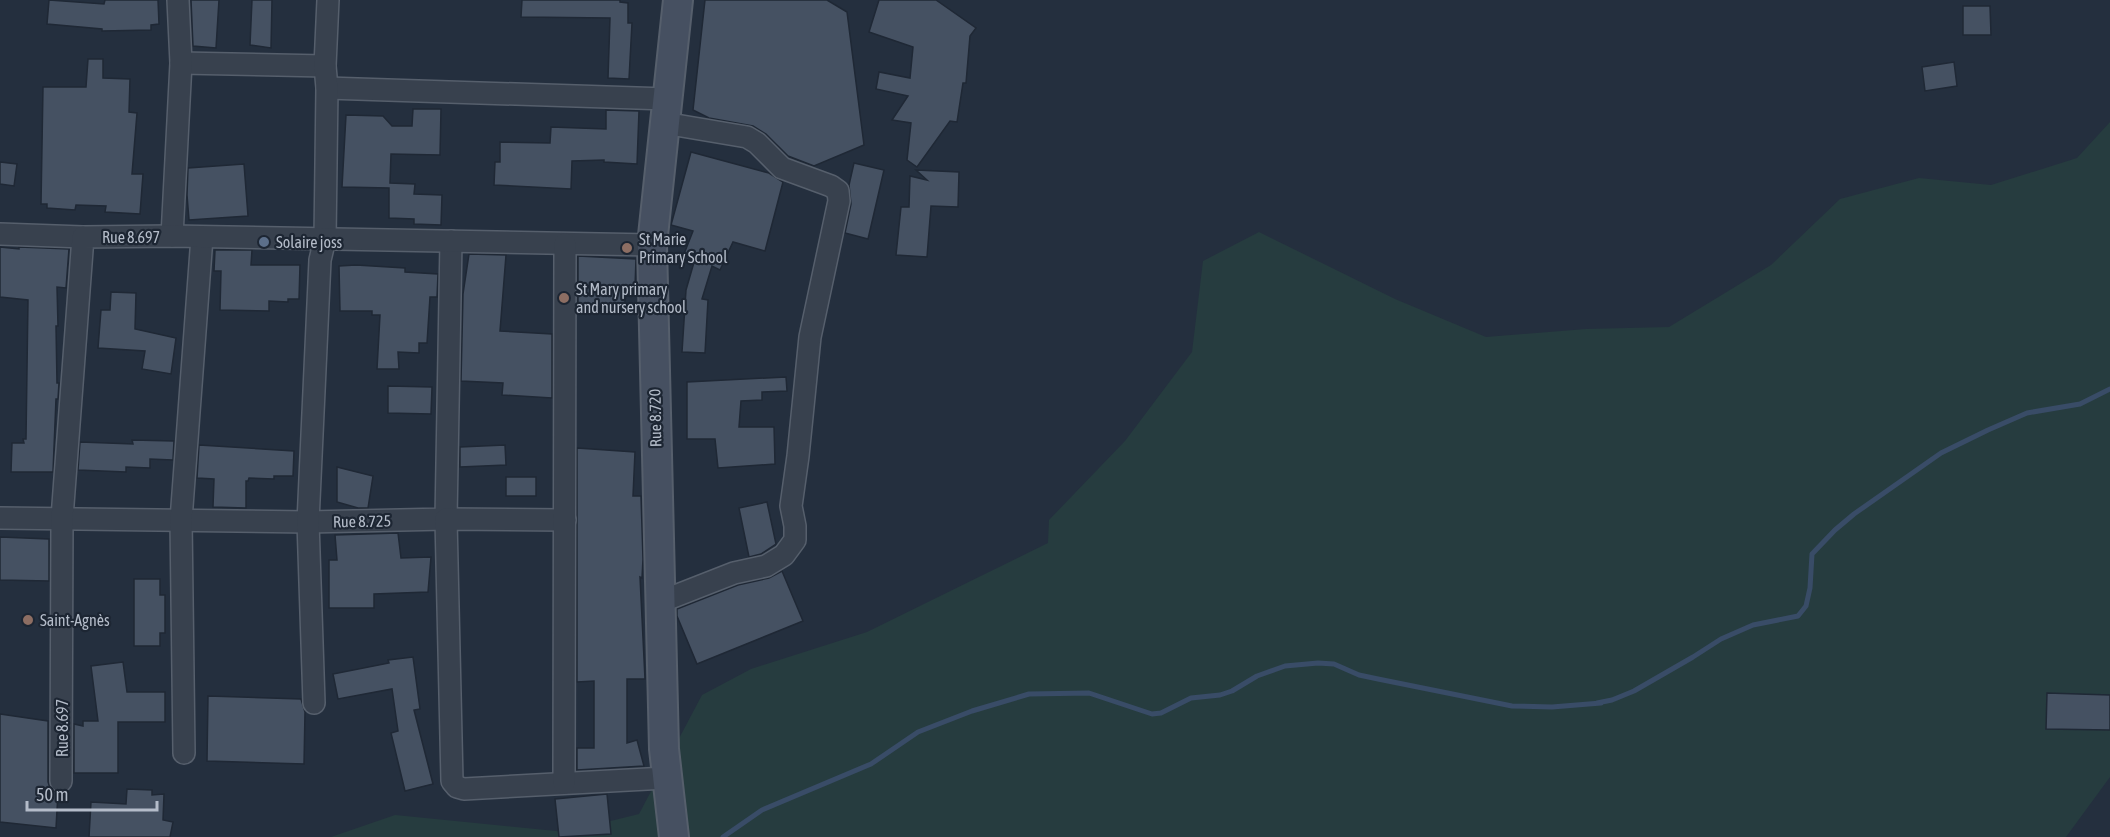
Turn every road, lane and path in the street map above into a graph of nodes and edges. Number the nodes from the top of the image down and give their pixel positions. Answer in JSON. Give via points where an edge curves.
{"nodes":[{"id":1,"x":178,"y":0,"type":"edge"},
{"id":2,"x":328,"y":0,"type":"edge"},
{"id":3,"x":678,"y":0,"type":"edge"},
{"id":4,"x":181,"y":63,"type":"junction"},
{"id":5,"x":325,"y":66,"type":"junction"},
{"id":6,"x":327,"y":88,"type":"junction"},
{"id":7,"x":665,"y":111,"type":"junction"},
{"id":8,"x":0,"y":234,"type":"edge"},
{"id":9,"x":172,"y":236,"type":"junction"},
{"id":10,"x":83,"y":237,"type":"junction"},
{"id":11,"x":202,"y":237,"type":"junction"},
{"id":12,"x":325,"y":239,"type":"junction"},
{"id":13,"x":451,"y":241,"type":"junction"},
{"id":14,"x":565,"y":244,"type":"junction"},
{"id":15,"x":652,"y":245,"type":"junction"},
{"id":16,"x":0,"y":518,"type":"edge"},
{"id":17,"x":62,"y":518,"type":"junction"},
{"id":18,"x":446,"y":519,"type":"junction"},
{"id":19,"x":181,"y":520,"type":"junction"},
{"id":20,"x":565,"y":520,"type":"junction"},
{"id":21,"x":308,"y":522,"type":"junction"},
{"id":22,"x":660,"y":602,"type":"junction"},
{"id":23,"x":314,"y":703,"type":"dead end"},
{"id":24,"x":184,"y":753,"type":"dead end"},
{"id":25,"x":666,"y":778,"type":"junction"},
{"id":26,"x":62,"y":781,"type":"dead end"},
{"id":27,"x":564,"y":783,"type":"junction"},
{"id":28,"x":674,"y":837,"type":"edge"}],
"edges":[{"from":1,"to":4,"type":"street"},
{"from":2,"to":5,"type":"street"},
{"from":3,"to":7,"type":"main road","name":"Rue 8.720"},
{"from":4,"to":5,"type":"street"},
{"from":4,"to":9,"type":"street"},
{"from":5,"to":6,"type":"street"},
{"from":6,"to":7,"type":"street"},
{"from":6,"to":12,"type":"street"},
{"from":7,"to":15,"type":"main road","name":"Rue 8.720"},
{"from":7,"to":22,"type":"street","via":[[747,137],[782,168],[831,186],[838,191],[839,201],[810,337],[791,506],[795,540],[784,555],[766,566],[734,573]]},
{"from":8,"to":10,"type":"street"},
{"from":9,"to":10,"type":"street","name":"Rue 8.697"},
{"from":9,"to":11,"type":"street","name":"Rue 8.697"},
{"from":10,"to":17,"type":"street","name":"Rue 8.697"},
{"from":11,"to":12,"type":"street","name":"Rue 8.697"},
{"from":11,"to":19,"type":"street"},
{"from":12,"to":13,"type":"street","name":"Rue 8.697"},
{"from":12,"to":21,"type":"street","via":[[320,260]]},
{"from":13,"to":14,"type":"street","name":"Rue 8.697"},
{"from":13,"to":18,"type":"street"},
{"from":14,"to":15,"type":"street","name":"Rue 8.697"},
{"from":14,"to":20,"type":"street"},
{"from":15,"to":22,"type":"main road","name":"Rue 8.720"},
{"from":16,"to":17,"type":"street","name":"Rue 8.725"},
{"from":17,"to":19,"type":"street","name":"Rue 8.725"},
{"from":17,"to":26,"type":"street","name":"Rue 8.697"},
{"from":18,"to":20,"type":"street","name":"Rue 8.725"},
{"from":18,"to":21,"type":"street","name":"Rue 8.725"},
{"from":18,"to":27,"type":"street","via":[[452,781],[464,789]]},
{"from":19,"to":21,"type":"street","name":"Rue 8.725"},
{"from":19,"to":24,"type":"street"},
{"from":20,"to":27,"type":"street"},
{"from":21,"to":23,"type":"street"},
{"from":22,"to":25,"type":"main road","name":"Rue 8.720"},
{"from":25,"to":27,"type":"street"},
{"from":25,"to":28,"type":"main road","name":"Rue 8.720"}]}
